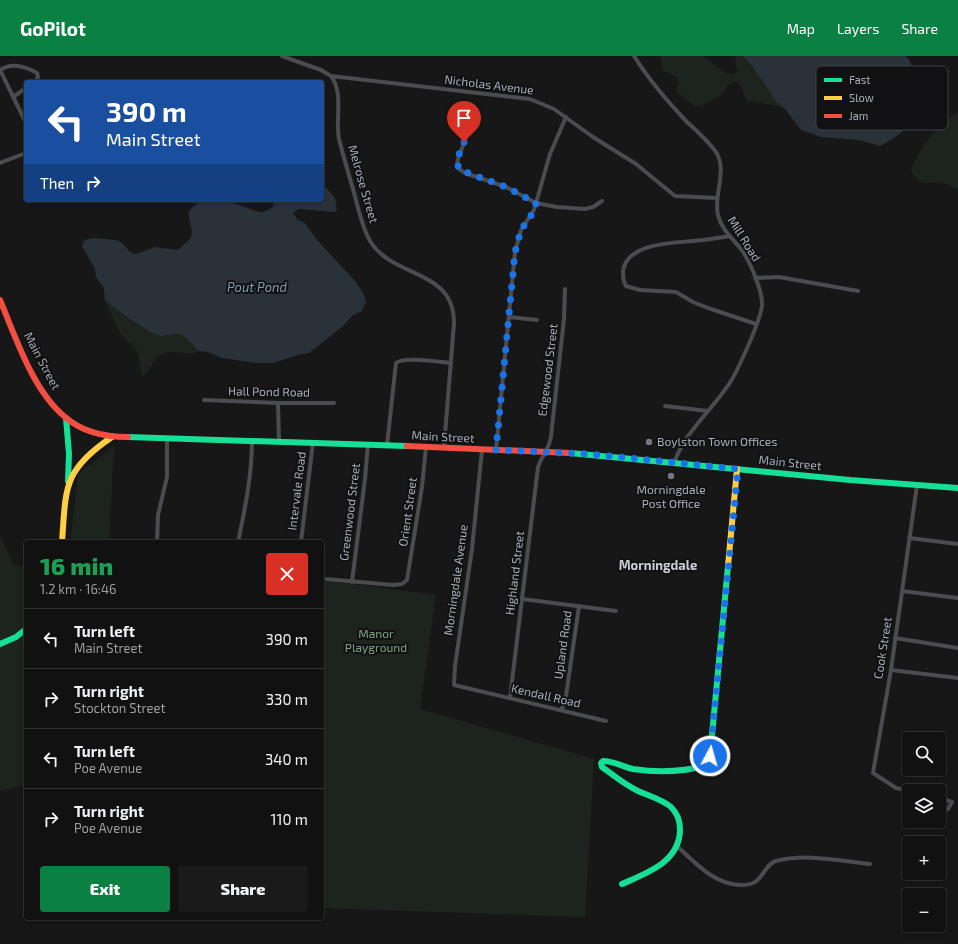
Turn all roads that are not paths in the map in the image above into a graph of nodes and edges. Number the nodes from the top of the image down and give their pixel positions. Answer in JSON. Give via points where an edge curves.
{"nodes":[{"id":1,"x":282,"y":56,"type":"edge"},
{"id":2,"x":634,"y":56,"type":"edge"},
{"id":3,"x":331,"y":76,"type":"junction"},
{"id":4,"x":37,"y":80,"type":"edge"},
{"id":5,"x":24,"y":89,"type":"edge"},
{"id":6,"x":13,"y":97,"type":"junction"},
{"id":7,"x":566,"y":117,"type":"junction"},
{"id":8,"x":24,"y":119,"type":"edge"},
{"id":9,"x":468,"y":132,"type":"dead end"},
{"id":10,"x":24,"y":154,"type":"edge"},
{"id":11,"x":0,"y":163,"type":"edge"},
{"id":12,"x":717,"y":198,"type":"junction"},
{"id":13,"x":602,"y":201,"type":"dead end"},
{"id":14,"x":536,"y":203,"type":"junction"},
{"id":15,"x":730,"y":236,"type":"junction"},
{"id":16,"x":755,"y":278,"type":"junction"},
{"id":17,"x":565,"y":289,"type":"dead end"},
{"id":18,"x":858,"y":291,"type":"dead end"},
{"id":19,"x":0,"y":300,"type":"edge"},
{"id":20,"x":509,"y":317,"type":"junction"},
{"id":21,"x":537,"y":320,"type":"dead end"},
{"id":22,"x":756,"y":324,"type":"junction"},
{"id":23,"x":451,"y":363,"type":"junction"},
{"id":24,"x":204,"y":400,"type":"dead end"},
{"id":25,"x":278,"y":403,"type":"junction"},
{"id":26,"x":334,"y":403,"type":"dead end"},
{"id":27,"x":665,"y":406,"type":"dead end"},
{"id":28,"x":708,"y":411,"type":"junction"},
{"id":29,"x":66,"y":418,"type":"junction"},
{"id":30,"x":112,"y":437,"type":"junction"},
{"id":31,"x":167,"y":439,"type":"junction"},
{"id":32,"x":252,"y":440,"type":"junction"},
{"id":33,"x":279,"y":441,"type":"junction"},
{"id":34,"x":313,"y":442,"type":"junction"},
{"id":35,"x":368,"y":444,"type":"junction"},
{"id":36,"x":387,"y":445,"type":"junction"},
{"id":37,"x":426,"y":447,"type":"junction"},
{"id":38,"x":444,"y":447,"type":"junction"},
{"id":39,"x":482,"y":450,"type":"junction"},
{"id":40,"x":496,"y":450,"type":"junction"},
{"id":41,"x":545,"y":452,"type":"junction"},
{"id":42,"x":674,"y":463,"type":"junction"},
{"id":43,"x":738,"y":469,"type":"junction"},
{"id":44,"x":917,"y":485,"type":"junction"},
{"id":45,"x":67,"y":486,"type":"junction"},
{"id":46,"x":958,"y":488,"type":"edge"},
{"id":47,"x":910,"y":538,"type":"junction"},
{"id":48,"x":62,"y":540,"type":"edge"},
{"id":49,"x":157,"y":540,"type":"edge"},
{"id":50,"x":238,"y":540,"type":"edge"},
{"id":51,"x":301,"y":540,"type":"edge"},
{"id":52,"x":958,"y":544,"type":"edge"},
{"id":53,"x":326,"y":579,"type":"dead end"},
{"id":54,"x":352,"y":582,"type":"junction"},
{"id":55,"x":902,"y":591,"type":"junction"},
{"id":56,"x":958,"y":598,"type":"edge"},
{"id":57,"x":522,"y":600,"type":"junction"},
{"id":58,"x":579,"y":606,"type":"junction"},
{"id":59,"x":616,"y":611,"type":"dead end"},
{"id":60,"x":24,"y":631,"type":"edge"},
{"id":61,"x":895,"y":638,"type":"junction"},
{"id":62,"x":0,"y":644,"type":"edge"},
{"id":63,"x":958,"y":648,"type":"edge"},
{"id":64,"x":891,"y":670,"type":"junction"},
{"id":65,"x":958,"y":678,"type":"edge"},
{"id":66,"x":481,"y":692,"type":"joint"},
{"id":67,"x":510,"y":698,"type":"junction"},
{"id":68,"x":561,"y":710,"type":"junction"},
{"id":69,"x":606,"y":721,"type":"dead end"},
{"id":70,"x":902,"y":789,"type":"edge"},
{"id":71,"x":946,"y":800,"type":"edge"},
{"id":72,"x":946,"y":810,"type":"edge"},
{"id":73,"x":677,"y":846,"type":"junction"},
{"id":74,"x":870,"y":864,"type":"dead end"},
{"id":75,"x":622,"y":884,"type":"dead end"}],
"edges":[{"from":1,"to":3,"type":"street","name":"Nicholas Avenue"},
{"from":2,"to":12,"type":"street","name":"Mill Road","via":[[646,76],[717,154],[720,169]]},
{"from":3,"to":7,"type":"street","name":"Nicholas Avenue","via":[[522,98],[544,104]]},
{"from":3,"to":23,"type":"street","name":"Melrose Street","via":[[337,91],[339,138],[363,224],[370,240],[386,258],[433,282],[449,300],[454,316]]},
{"from":4,"to":6,"type":"street","via":[[38,75],[16,65],[1,69],[0,72]]},
{"from":5,"to":6,"type":"street"},
{"from":6,"to":8,"type":"street"},
{"from":7,"to":12,"type":"street","name":"Nicholas Avenue","via":[[636,164],[674,196]]},
{"from":7,"to":14,"type":"street","via":[[550,154]]},
{"from":9,"to":14,"type":"street","via":[[457,162],[460,170],[506,187]]},
{"from":10,"to":11,"type":"street"},
{"from":12,"to":15,"type":"street","name":"Mill Road","via":[[718,215]]},
{"from":13,"to":14,"type":"street","via":[[585,209]]},
{"from":14,"to":20,"type":"street","via":[[521,230],[515,252]]},
{"from":15,"to":16,"type":"street","name":"Mill Road","via":[[743,252]]},
{"from":15,"to":22,"type":"street","via":[[655,245],[638,251],[631,256],[625,266],[624,282],[626,286],[640,290],[676,292],[708,308]]},
{"from":16,"to":18,"type":"street","via":[[779,277]]},
{"from":16,"to":22,"type":"street","name":"Mill Road","via":[[762,304]]},
{"from":17,"to":41,"type":"street","name":"Edgewood Street","via":[[550,446]]},
{"from":19,"to":29,"type":"main road","name":"Main Street","via":[[34,376]]},
{"from":20,"to":21,"type":"street"},
{"from":20,"to":40,"type":"street"},
{"from":22,"to":28,"type":"street","name":"Mill Road","via":[[734,376]]},
{"from":23,"to":36,"type":"street","via":[[398,361],[394,369]]},
{"from":23,"to":38,"type":"street","name":"Melrose Street"},
{"from":24,"to":25,"type":"street","name":"Hall Pond Road"},
{"from":25,"to":26,"type":"street","name":"Hall Pond Road"},
{"from":25,"to":33,"type":"street"},
{"from":27,"to":28,"type":"street"},
{"from":28,"to":42,"type":"street","name":"Mill Road","via":[[680,449]]},
{"from":29,"to":30,"type":"main road","name":"Main Street","via":[[76,425]]},
{"from":29,"to":45,"type":"main road","via":[[69,454]]},
{"from":30,"to":31,"type":"main road","name":"Main Street"},
{"from":30,"to":45,"type":"main road","via":[[82,459],[73,471]]},
{"from":31,"to":32,"type":"main road","name":"Main Street"},
{"from":31,"to":49,"type":"street","via":[[167,477],[158,515]]},
{"from":32,"to":33,"type":"main road","name":"Main Street"},
{"from":32,"to":50,"type":"street","via":[[246,504]]},
{"from":33,"to":34,"type":"main road","name":"Main Street"},
{"from":34,"to":35,"type":"main road","name":"Main Street"},
{"from":34,"to":51,"type":"street","name":"Intervale Road"},
{"from":35,"to":36,"type":"main road","name":"Main Street"},
{"from":35,"to":54,"type":"street","name":"Greenwood Street"},
{"from":36,"to":37,"type":"main road","name":"Main Street"},
{"from":37,"to":38,"type":"main road","name":"Main Street"},
{"from":37,"to":54,"type":"street","name":"Orient Street","via":[[407,580],[402,584],[393,585]]},
{"from":38,"to":39,"type":"main road","name":"Main Street"},
{"from":39,"to":40,"type":"main road","name":"Main Street"},
{"from":39,"to":66,"type":"street","name":"Morningdale Avenue","via":[[481,476],[454,683],[456,686]]},
{"from":40,"to":41,"type":"main road","name":"Main Street"},
{"from":41,"to":42,"type":"main road","name":"Main Street"},
{"from":41,"to":57,"type":"street","name":"Highland Street","via":[[540,458],[537,473]]},
{"from":42,"to":43,"type":"main road","name":"Main Street"},
{"from":43,"to":44,"type":"main road","name":"Main Street"},
{"from":43,"to":73,"type":"main road","via":[[710,756],[707,765],[682,770],[647,770],[633,769],[611,762],[601,763],[602,767],[634,789],[674,810],[681,824]]},
{"from":44,"to":46,"type":"main road","name":"Main Street"},
{"from":44,"to":47,"type":"street","name":"Cook Street"},
{"from":45,"to":48,"type":"main road"},
{"from":47,"to":52,"type":"street"},
{"from":47,"to":55,"type":"street","name":"Cook Street"},
{"from":53,"to":54,"type":"street"},
{"from":55,"to":56,"type":"street"},
{"from":55,"to":61,"type":"street","name":"Cook Street"},
{"from":57,"to":58,"type":"street"},
{"from":57,"to":67,"type":"street","name":"Highland Street"},
{"from":58,"to":59,"type":"street"},
{"from":58,"to":68,"type":"street","name":"Upland Road","via":[[565,703]]},
{"from":60,"to":62,"type":"main road"},
{"from":61,"to":63,"type":"street"},
{"from":61,"to":64,"type":"street","name":"Cook Street"},
{"from":64,"to":65,"type":"street"},
{"from":64,"to":70,"type":"street","name":"Cook Street","via":[[873,773]]},
{"from":66,"to":67,"type":"street","name":"Kendall Road"},
{"from":67,"to":68,"type":"street","name":"Kendall Road"},
{"from":68,"to":69,"type":"street","name":"Kendall Road"},
{"from":71,"to":72,"type":"street","via":[[952,802]]},
{"from":73,"to":74,"type":"street","via":[[709,874],[734,884],[756,882],[772,862],[781,860],[805,858]]},
{"from":73,"to":75,"type":"main road","via":[[663,864]]}]}
